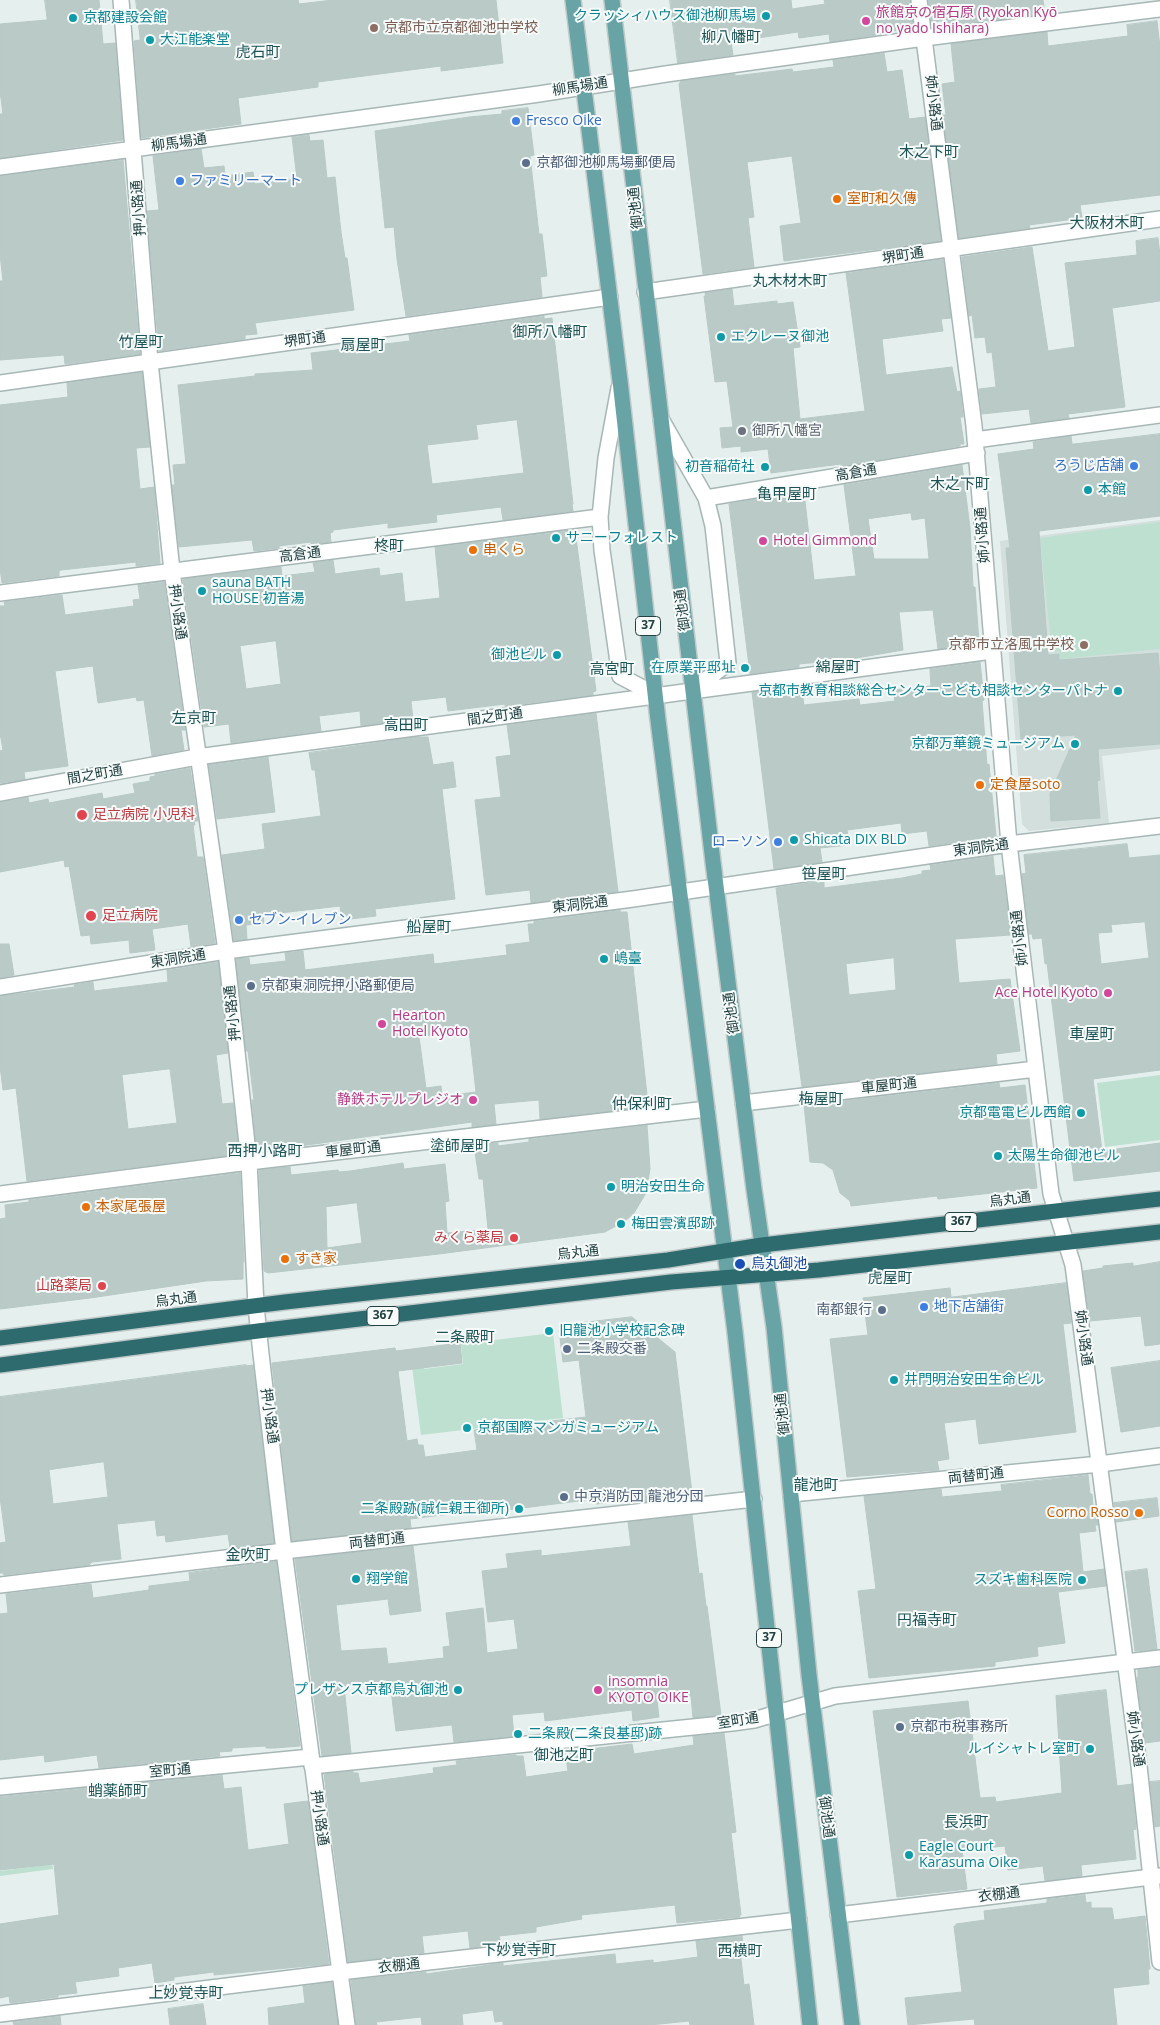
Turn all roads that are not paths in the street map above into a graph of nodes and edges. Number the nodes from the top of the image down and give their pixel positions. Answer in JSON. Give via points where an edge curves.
{"nodes":[{"id":1,"x":121,"y":0,"type":"edge"},
{"id":2,"x":573,"y":0,"type":"edge"},
{"id":3,"x":612,"y":0,"type":"edge"},
{"id":4,"x":919,"y":0,"type":"edge"},
{"id":5,"x":1160,"y":9,"type":"edge"},
{"id":6,"x":924,"y":38,"type":"junction"},
{"id":7,"x":622,"y":80,"type":"junction"},
{"id":8,"x":585,"y":86,"type":"junction"},
{"id":9,"x":134,"y":148,"type":"junction"},
{"id":10,"x":0,"y":168,"type":"edge"},
{"id":11,"x":1160,"y":219,"type":"edge"},
{"id":12,"x":951,"y":248,"type":"junction"},
{"id":13,"x":645,"y":292,"type":"junction"},
{"id":14,"x":610,"y":297,"type":"junction"},
{"id":15,"x":150,"y":362,"type":"junction"},
{"id":16,"x":620,"y":381,"type":"junction"},
{"id":17,"x":0,"y":383,"type":"edge"},
{"id":18,"x":1160,"y":414,"type":"edge"},
{"id":19,"x":660,"y":419,"type":"junction"},
{"id":20,"x":976,"y":447,"type":"junction"},
{"id":21,"x":706,"y":498,"type":"junction"},
{"id":22,"x":600,"y":517,"type":"junction"},
{"id":23,"x":172,"y":571,"type":"junction"},
{"id":24,"x":0,"y":592,"type":"edge"},
{"id":25,"x":992,"y":652,"type":"junction"},
{"id":26,"x":693,"y":690,"type":"junction"},
{"id":27,"x":656,"y":695,"type":"junction"},
{"id":28,"x":197,"y":756,"type":"junction"},
{"id":29,"x":0,"y":793,"type":"edge"},
{"id":30,"x":1160,"y":826,"type":"edge"},
{"id":31,"x":1009,"y":844,"type":"junction"},
{"id":32,"x":716,"y":887,"type":"junction"},
{"id":33,"x":680,"y":892,"type":"junction"},
{"id":34,"x":226,"y":951,"type":"junction"},
{"id":35,"x":0,"y":987,"type":"edge"},
{"id":36,"x":1036,"y":1069,"type":"junction"},
{"id":37,"x":743,"y":1103,"type":"junction"},
{"id":38,"x":707,"y":1109,"type":"junction"},
{"id":39,"x":249,"y":1162,"type":"junction"},
{"id":40,"x":0,"y":1194,"type":"edge"},
{"id":41,"x":1160,"y":1199,"type":"edge"},
{"id":42,"x":1057,"y":1211,"type":"junction"},
{"id":43,"x":1160,"y":1232,"type":"edge"},
{"id":44,"x":1067,"y":1244,"type":"junction"},
{"id":45,"x":762,"y":1245,"type":"junction"},
{"id":46,"x":725,"y":1251,"type":"junction"},
{"id":47,"x":766,"y":1274,"type":"junction"},
{"id":48,"x":728,"y":1278,"type":"junction"},
{"id":49,"x":256,"y":1306,"type":"junction"},
{"id":50,"x":258,"y":1331,"type":"junction"},
{"id":51,"x":0,"y":1338,"type":"edge"},
{"id":52,"x":0,"y":1365,"type":"edge"},
{"id":53,"x":1160,"y":1456,"type":"edge"},
{"id":54,"x":1100,"y":1464,"type":"junction"},
{"id":55,"x":791,"y":1494,"type":"junction"},
{"id":56,"x":754,"y":1499,"type":"junction"},
{"id":57,"x":284,"y":1551,"type":"junction"},
{"id":58,"x":0,"y":1585,"type":"edge"},
{"id":59,"x":1160,"y":1658,"type":"edge"},
{"id":60,"x":1124,"y":1662,"type":"junction"},
{"id":61,"x":812,"y":1703,"type":"junction"},
{"id":62,"x":777,"y":1713,"type":"junction"},
{"id":63,"x":312,"y":1762,"type":"junction"},
{"id":64,"x":0,"y":1786,"type":"edge"},
{"id":65,"x":1156,"y":1877,"type":"edge"},
{"id":66,"x":838,"y":1915,"type":"junction"},
{"id":67,"x":799,"y":1920,"type":"junction"},
{"id":68,"x":1160,"y":1962,"type":"edge"},
{"id":69,"x":340,"y":1972,"type":"junction"},
{"id":70,"x":0,"y":2014,"type":"edge"},
{"id":71,"x":347,"y":2025,"type":"edge"},
{"id":72,"x":810,"y":2025,"type":"edge"},
{"id":73,"x":852,"y":2025,"type":"edge"}],
"edges":[{"from":1,"to":9,"type":"street","name":"押小路通"},
{"from":2,"to":8,"type":"main road","number":"37"},
{"from":3,"to":7,"type":"main road","name":"御池通"},
{"from":4,"to":6,"type":"street","name":"姉小路通"},
{"from":5,"to":6,"type":"street","name":"柳馬場通"},
{"from":6,"to":7,"type":"street","name":"柳馬場通"},
{"from":6,"to":12,"type":"street","name":"姉小路通"},
{"from":7,"to":8,"type":"street","name":"柳馬場通"},
{"from":7,"to":13,"type":"main road","name":"御池通"},
{"from":8,"to":9,"type":"street","name":"柳馬場通"},
{"from":8,"to":14,"type":"main road","number":"37"},
{"from":9,"to":10,"type":"street","name":"柳馬場通"},
{"from":9,"to":15,"type":"street","name":"押小路通"},
{"from":11,"to":12,"type":"street","name":"堺町通"},
{"from":12,"to":13,"type":"street","name":"堺町通"},
{"from":12,"to":20,"type":"street","name":"姉小路通"},
{"from":13,"to":19,"type":"main road","name":"御池通"},
{"from":14,"to":15,"type":"street","name":"堺町通"},
{"from":14,"to":16,"type":"main road","number":"37"},
{"from":15,"to":17,"type":"street","name":"堺町通"},
{"from":15,"to":23,"type":"street","name":"押小路通"},
{"from":16,"to":22,"type":"street","via":[[606,458]]},
{"from":16,"to":27,"type":"main road","number":"37"},
{"from":18,"to":20,"type":"street","name":"高倉通"},
{"from":19,"to":21,"type":"street"},
{"from":19,"to":26,"type":"main road","name":"御池通"},
{"from":20,"to":21,"type":"street","name":"高倉通"},
{"from":20,"to":25,"type":"street","name":"姉小路通"},
{"from":21,"to":26,"type":"street","via":[[713,526],[728,663]]},
{"from":22,"to":23,"type":"street","name":"高倉通"},
{"from":22,"to":27,"type":"street","via":[[620,676]]},
{"from":23,"to":24,"type":"street","name":"高倉通"},
{"from":23,"to":28,"type":"street","name":"押小路通"},
{"from":25,"to":26,"type":"street","name":"間之町通"},
{"from":25,"to":31,"type":"street","name":"姉小路通"},
{"from":26,"to":27,"type":"street","name":"間之町通"},
{"from":26,"to":32,"type":"main road","name":"御池通"},
{"from":27,"to":28,"type":"street","name":"間之町通"},
{"from":27,"to":33,"type":"main road","number":"37"},
{"from":28,"to":29,"type":"street","name":"間之町通"},
{"from":28,"to":34,"type":"street","name":"押小路通"},
{"from":30,"to":31,"type":"street","name":"東洞院通"},
{"from":31,"to":32,"type":"street","name":"東洞院通"},
{"from":31,"to":36,"type":"street","name":"姉小路通"},
{"from":32,"to":33,"type":"street","name":"東洞院通"},
{"from":32,"to":37,"type":"main road","name":"御池通"},
{"from":33,"to":34,"type":"street","name":"東洞院通"},
{"from":33,"to":38,"type":"main road","number":"37"},
{"from":34,"to":35,"type":"street","name":"東洞院通"},
{"from":34,"to":39,"type":"street","name":"押小路通"},
{"from":36,"to":37,"type":"street","name":"車屋町通"},
{"from":36,"to":42,"type":"street","name":"姉小路通"},
{"from":37,"to":45,"type":"main road","name":"御池通"},
{"from":38,"to":39,"type":"street","name":"車屋町通"},
{"from":38,"to":46,"type":"main road","number":"37"},
{"from":39,"to":40,"type":"street","name":"車屋町通"},
{"from":39,"to":49,"type":"street","name":"押小路通"},
{"from":41,"to":42,"type":"highway","name":"烏丸通","number":"367"},
{"from":42,"to":44,"type":"street","name":"姉小路通"},
{"from":42,"to":45,"type":"highway","name":"烏丸通","number":"367"},
{"from":43,"to":44,"type":"highway","number":"367"},
{"from":44,"to":47,"type":"highway","number":"367"},
{"from":44,"to":54,"type":"street","name":"姉小路通","via":[[1073,1265]]},
{"from":45,"to":46,"type":"highway","name":"烏丸通","number":"367"},
{"from":45,"to":47,"type":"main road","name":"御池通"},
{"from":46,"to":48,"type":"main road","number":"37"},
{"from":46,"to":49,"type":"highway","name":"烏丸通","number":"367"},
{"from":47,"to":48,"type":"highway","number":"367"},
{"from":47,"to":55,"type":"main road","name":"御池通"},
{"from":48,"to":50,"type":"highway","number":"367"},
{"from":48,"to":56,"type":"main road","number":"37"},
{"from":49,"to":50,"type":"street","name":"押小路通"},
{"from":49,"to":51,"type":"highway","name":"烏丸通","number":"367"},
{"from":50,"to":52,"type":"highway","number":"367"},
{"from":50,"to":57,"type":"street","name":"押小路通"},
{"from":53,"to":54,"type":"street","name":"両替町通"},
{"from":54,"to":55,"type":"street","name":"両替町通"},
{"from":54,"to":60,"type":"street","name":"姉小路通"},
{"from":55,"to":61,"type":"main road","name":"御池通"},
{"from":56,"to":57,"type":"street","name":"両替町通"},
{"from":56,"to":62,"type":"main road","number":"37"},
{"from":57,"to":58,"type":"street","name":"両替町通"},
{"from":57,"to":63,"type":"street","name":"押小路通"},
{"from":59,"to":60,"type":"street","name":"室町通"},
{"from":60,"to":61,"type":"street","name":"室町通","via":[[835,1696]]},
{"from":60,"to":65,"type":"street","name":"姉小路通"},
{"from":61,"to":62,"type":"street","name":"室町通"},
{"from":61,"to":66,"type":"main road","name":"御池通"},
{"from":62,"to":63,"type":"street","name":"室町通","via":[[732,1723]]},
{"from":62,"to":67,"type":"main road","number":"37"},
{"from":63,"to":64,"type":"street","name":"室町通"},
{"from":63,"to":69,"type":"street","name":"押小路通"},
{"from":65,"to":66,"type":"street","name":"衣棚通"},
{"from":65,"to":68,"type":"street","name":"姉小路通"},
{"from":66,"to":73,"type":"main road","name":"御池通"},
{"from":67,"to":69,"type":"street","name":"衣棚通"},
{"from":67,"to":72,"type":"main road","number":"37"},
{"from":69,"to":70,"type":"street","name":"衣棚通"},
{"from":69,"to":71,"type":"street","name":"押小路通"}]}
